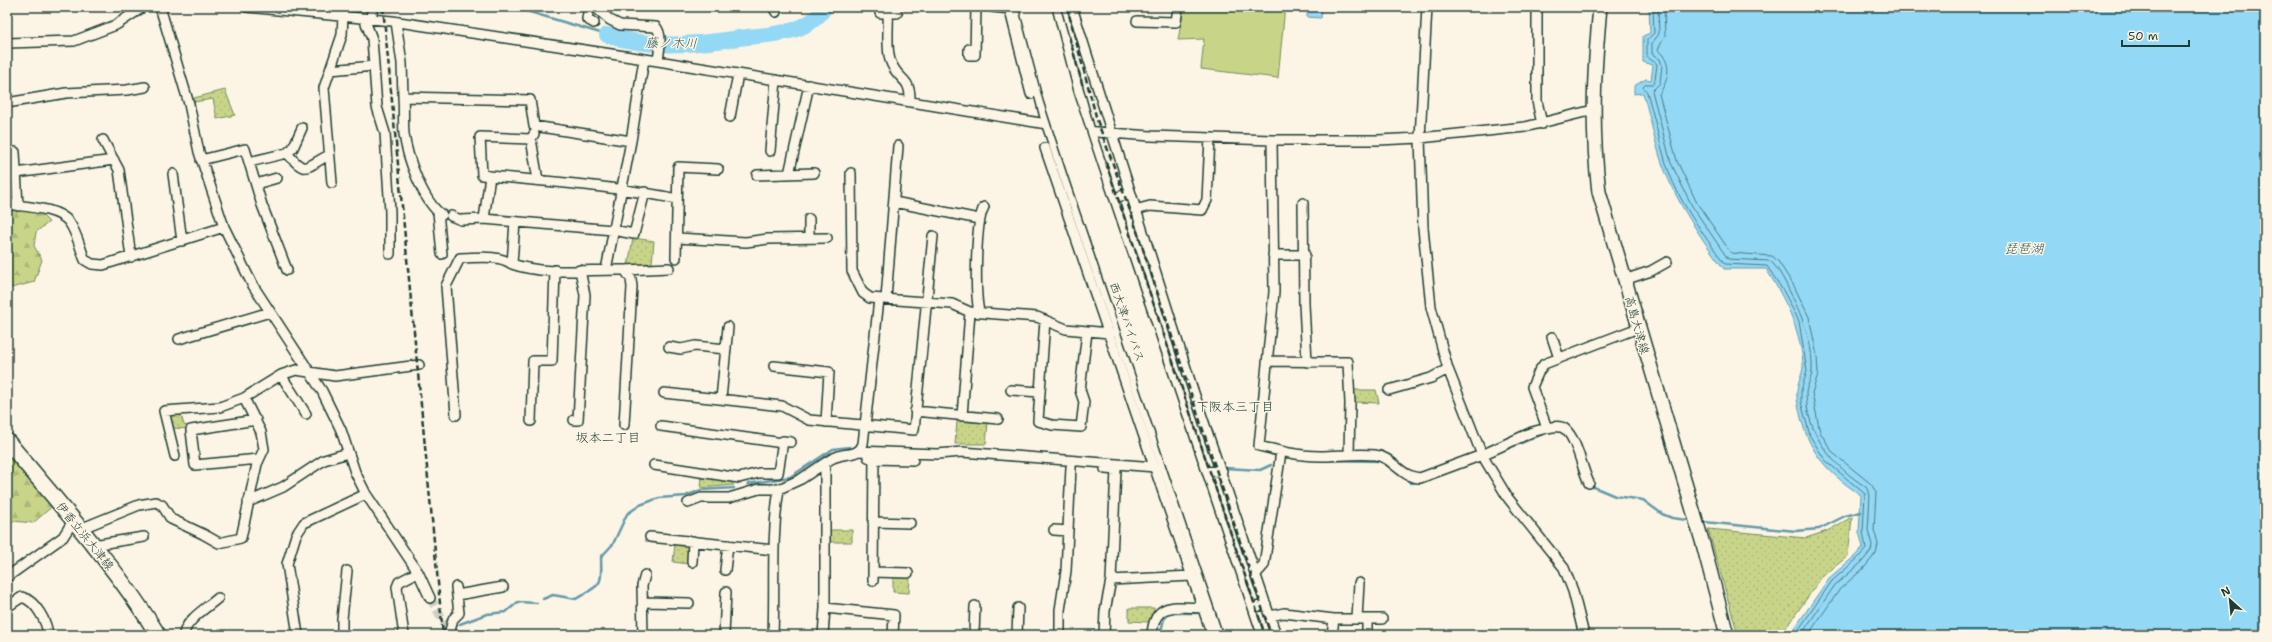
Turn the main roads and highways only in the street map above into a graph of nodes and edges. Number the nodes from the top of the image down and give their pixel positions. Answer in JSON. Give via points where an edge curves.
{"nodes":[{"id":1,"x":1028,"y":7,"type":"edge"},
{"id":2,"x":1042,"y":7,"type":"edge"},
{"id":3,"x":7,"y":441,"type":"edge"},
{"id":4,"x":158,"y":635,"type":"edge"},
{"id":5,"x":1234,"y":635,"type":"edge"},
{"id":6,"x":1247,"y":635,"type":"edge"}],
"edges":[{"from":1,"to":5,"type":"highway","name":"西大津バイパス","bridge":true,"via":[[1052,98],[1075,170]]},
{"from":2,"to":6,"type":"highway","name":"西大津バイパス","bridge":true,"via":[[1065,95]]},
{"from":3,"to":4,"type":"main road","name":"伊香立浜大津線","via":[[93,545],[143,610]]}]}
